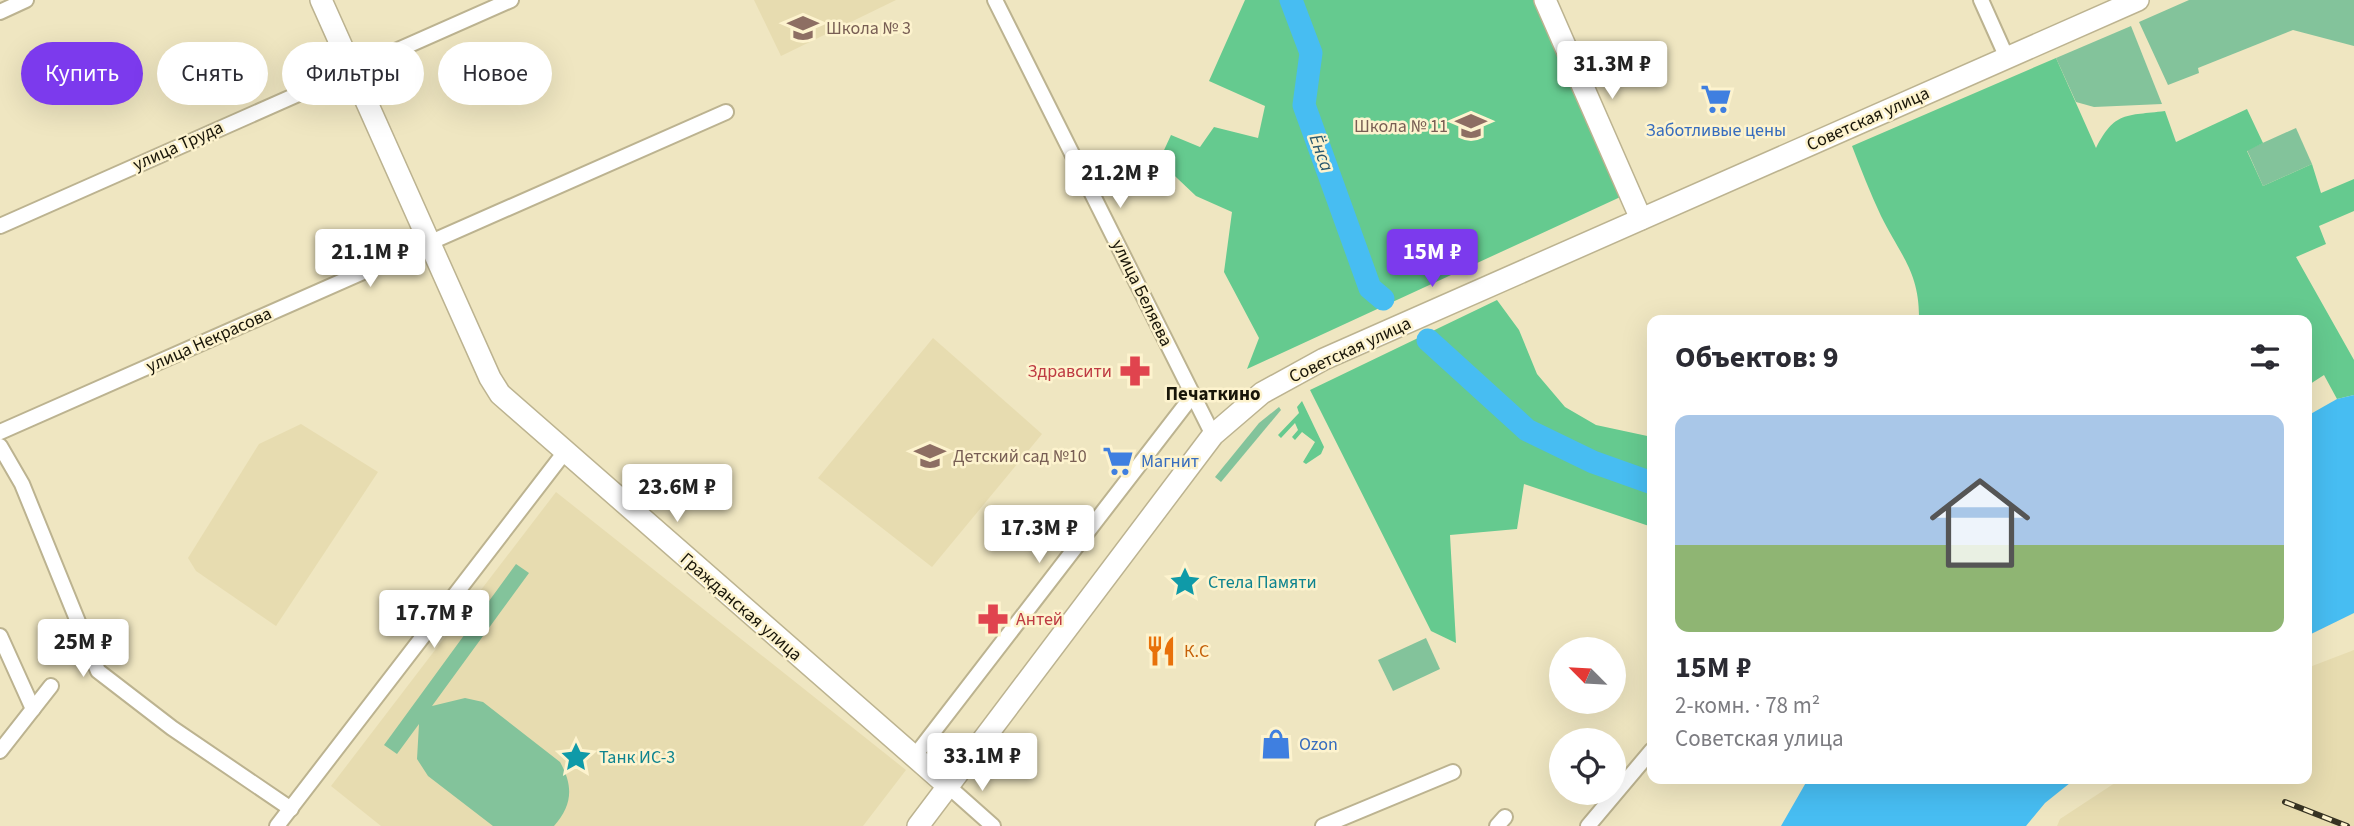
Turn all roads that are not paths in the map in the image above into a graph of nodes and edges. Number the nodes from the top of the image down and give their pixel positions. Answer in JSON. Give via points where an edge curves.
{"nodes":[{"id":1,"x":26,"y":0,"type":"edge"},
{"id":2,"x":321,"y":0,"type":"edge"},
{"id":3,"x":511,"y":0,"type":"edge"},
{"id":4,"x":995,"y":0,"type":"edge"},
{"id":5,"x":1545,"y":0,"type":"edge"},
{"id":6,"x":1981,"y":0,"type":"edge"},
{"id":7,"x":2138,"y":0,"type":"edge"},
{"id":8,"x":0,"y":12,"type":"edge"},
{"id":9,"x":339,"y":42,"type":"edge"},
{"id":10,"x":414,"y":42,"type":"edge"},
{"id":11,"x":2007,"y":58,"type":"junction"},
{"id":12,"x":282,"y":100,"type":"edge"},
{"id":13,"x":367,"y":105,"type":"edge"},
{"id":14,"x":726,"y":112,"type":"dead end"},
{"id":15,"x":1641,"y":219,"type":"junction"},
{"id":16,"x":0,"y":226,"type":"edge"},
{"id":17,"x":429,"y":244,"type":"junction"},
{"id":18,"x":1193,"y":396,"type":"junction"},
{"id":19,"x":0,"y":432,"type":"edge"},
{"id":20,"x":1213,"y":435,"type":"junction"},
{"id":21,"x":0,"y":446,"type":"edge"},
{"id":22,"x":564,"y":453,"type":"junction"},
{"id":23,"x":0,"y":636,"type":"edge"},
{"id":24,"x":51,"y":686,"type":"dead end"},
{"id":25,"x":33,"y":709,"type":"junction"},
{"id":26,"x":0,"y":751,"type":"edge"},
{"id":27,"x":1647,"y":756,"type":"edge"},
{"id":28,"x":914,"y":757,"type":"junction"},
{"id":29,"x":1453,"y":772,"type":"dead end"},
{"id":30,"x":948,"y":786,"type":"junction"},
{"id":31,"x":291,"y":808,"type":"junction"},
{"id":32,"x":277,"y":826,"type":"edge"},
{"id":33,"x":918,"y":826,"type":"edge"},
{"id":34,"x":993,"y":826,"type":"edge"},
{"id":35,"x":1323,"y":826,"type":"edge"},
{"id":36,"x":1588,"y":826,"type":"edge"}],
"edges":[{"from":1,"to":8,"type":"street"},
{"from":2,"to":9,"type":"main road","name":"Гражданская улица"},
{"from":3,"to":10,"type":"street","name":"улица Труда"},
{"from":4,"to":18,"type":"street","name":"улица Беляева"},
{"from":5,"to":15,"type":"main road"},
{"from":6,"to":11,"type":"street"},
{"from":7,"to":11,"type":"main road","name":"Советская улица"},
{"from":11,"to":15,"type":"main road","name":"Советская улица"},
{"from":12,"to":16,"type":"street","name":"улица Труда"},
{"from":13,"to":17,"type":"main road","name":"Гражданская улица"},
{"from":14,"to":17,"type":"street","name":"улица Некрасова"},
{"from":15,"to":20,"type":"main road","name":"Советская улица","via":[[1324,359],[1262,393]]},
{"from":17,"to":19,"type":"street","name":"улица Некрасова"},
{"from":17,"to":22,"type":"main road","name":"Гражданская улица","via":[[490,378],[512,408]]},
{"from":18,"to":20,"type":"street","name":"улица Беляева"},
{"from":18,"to":28,"type":"street"},
{"from":20,"to":30,"type":"main road","name":"Советская улица"},
{"from":21,"to":31,"type":"street","via":[[22,484],[98,671],[172,728]]},
{"from":22,"to":28,"type":"main road","name":"Гражданская улица"},
{"from":22,"to":31,"type":"street"},
{"from":23,"to":25,"type":"street"},
{"from":24,"to":25,"type":"street"},
{"from":25,"to":26,"type":"street"},
{"from":27,"to":36,"type":"street"},
{"from":28,"to":30,"type":"main road","name":"Гражданская улица"},
{"from":29,"to":35,"type":"street"},
{"from":30,"to":33,"type":"main road","name":"Советская улица"},
{"from":30,"to":34,"type":"street","name":"Гражданская улица"},
{"from":31,"to":32,"type":"street"}]}
